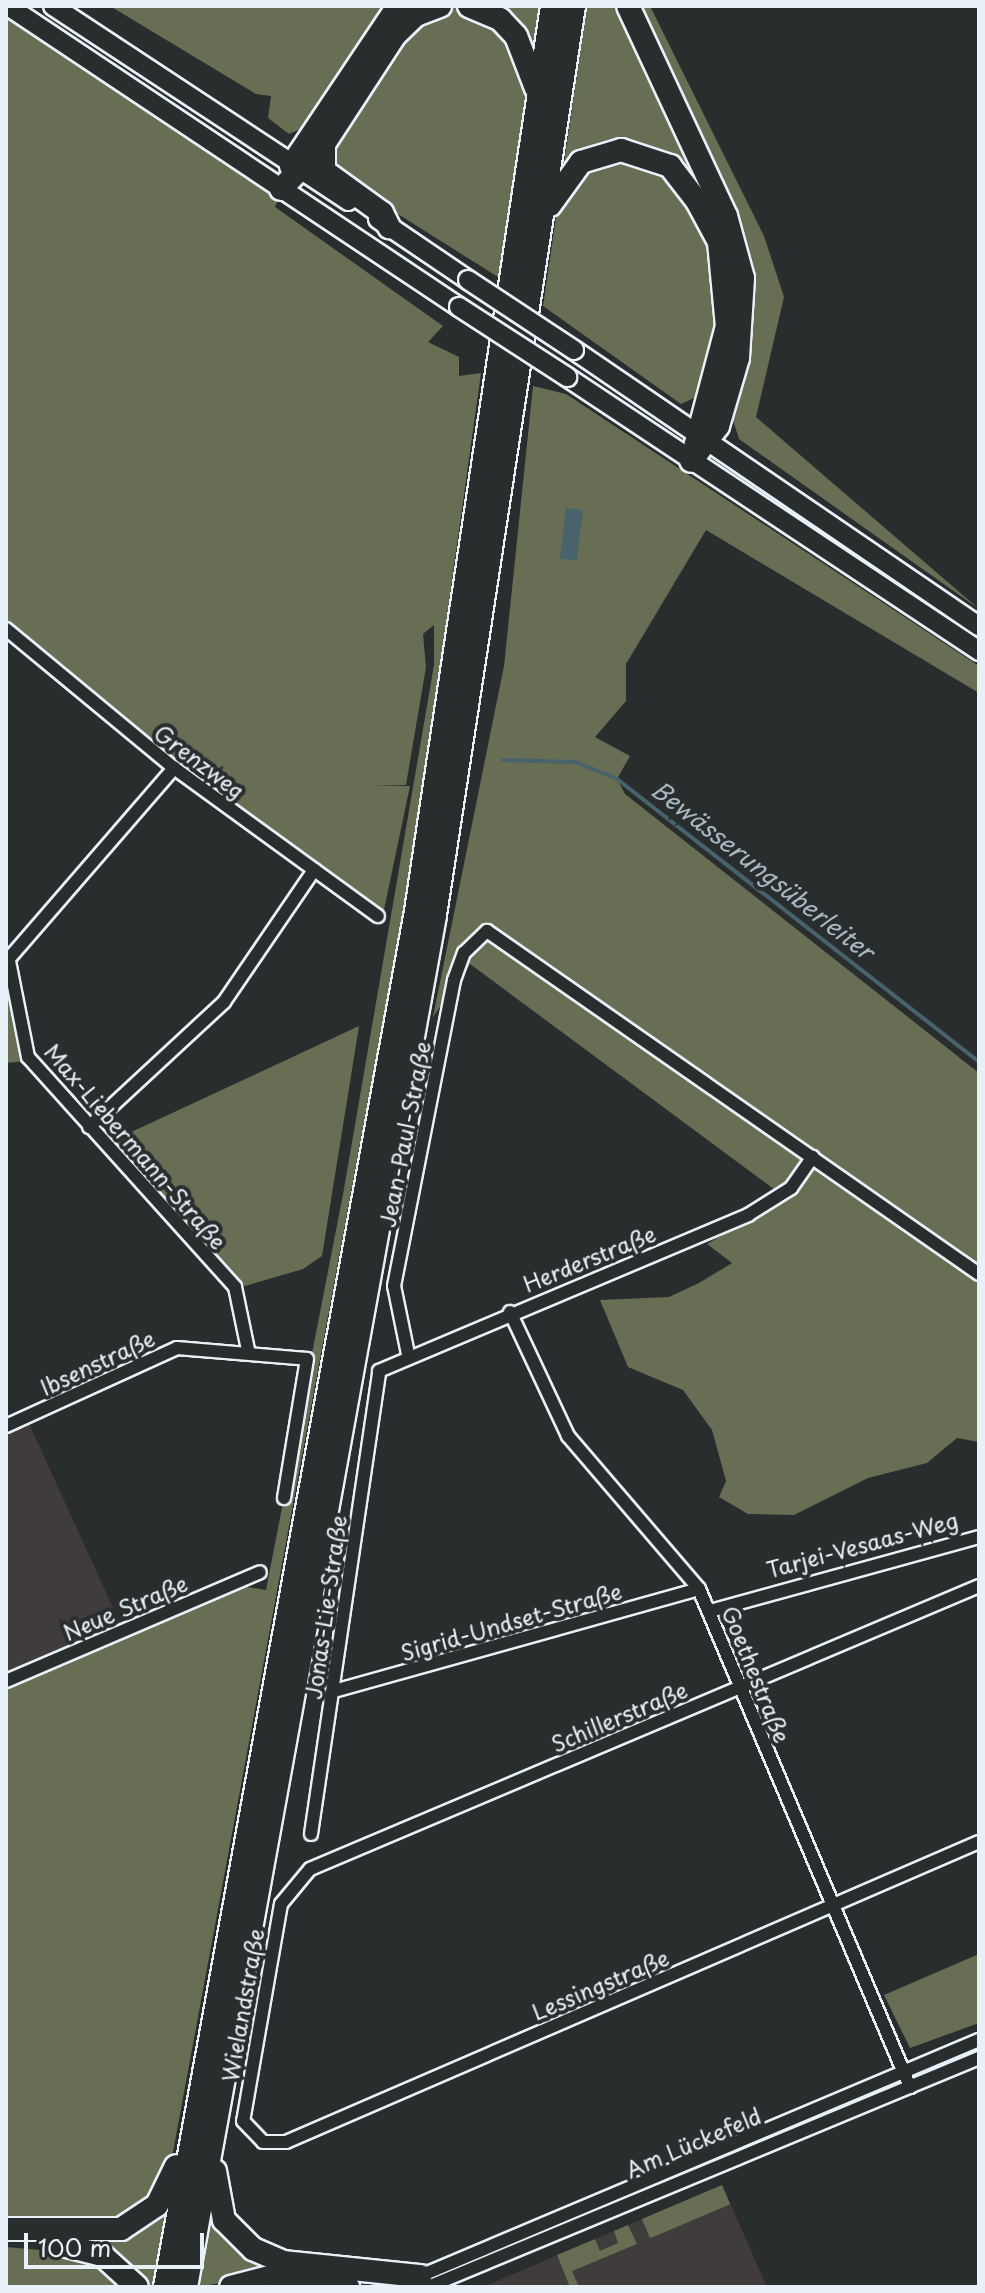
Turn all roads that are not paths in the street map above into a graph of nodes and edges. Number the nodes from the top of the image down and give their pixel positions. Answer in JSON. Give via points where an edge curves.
{"nodes":[{"id":1,"x":8,"y":6,"type":"edge"},
{"id":2,"x":53,"y":6,"type":"edge"},
{"id":3,"x":398,"y":6,"type":"edge"},
{"id":4,"x":440,"y":6,"type":"edge"},
{"id":5,"x":469,"y":6,"type":"edge"},
{"id":6,"x":552,"y":6,"type":"edge"},
{"id":7,"x":574,"y":6,"type":"edge"},
{"id":8,"x":628,"y":6,"type":"edge"},
{"id":9,"x":539,"y":93,"type":"junction"},
{"id":10,"x":324,"y":144,"type":"junction"},
{"id":11,"x":296,"y":168,"type":"junction"},
{"id":12,"x":281,"y":189,"type":"junction"},
{"id":13,"x":544,"y":212,"type":"junction"},
{"id":14,"x":389,"y":227,"type":"junction"},
{"id":15,"x":704,"y":437,"type":"junction"},
{"id":16,"x":691,"y":461,"type":"junction"},
{"id":17,"x":979,"y":626,"type":"edge"},
{"id":18,"x":6,"y":629,"type":"edge"},
{"id":19,"x":979,"y":651,"type":"edge"},
{"id":20,"x":174,"y":768,"type":"junction"},
{"id":21,"x":314,"y":870,"type":"junction"},
{"id":22,"x":378,"y":916,"type":"dead end"},
{"id":23,"x":8,"y":961,"type":"edge"},
{"id":24,"x":89,"y":1127,"type":"junction"},
{"id":25,"x":813,"y":1157,"type":"junction"},
{"id":26,"x":979,"y":1274,"type":"edge"},
{"id":27,"x":510,"y":1312,"type":"junction"},
{"id":28,"x":248,"y":1350,"type":"junction"},
{"id":29,"x":408,"y":1354,"type":"junction"},
{"id":30,"x":376,"y":1384,"type":"joint"},
{"id":31,"x":6,"y":1426,"type":"edge"},
{"id":32,"x":284,"y":1498,"type":"dead end"},
{"id":33,"x":979,"y":1537,"type":"edge"},
{"id":34,"x":260,"y":1572,"type":"dead end"},
{"id":35,"x":979,"y":1586,"type":"edge"},
{"id":36,"x":699,"y":1589,"type":"junction"},
{"id":37,"x":710,"y":1611,"type":"junction"},
{"id":38,"x":6,"y":1681,"type":"edge"},
{"id":39,"x":740,"y":1687,"type":"junction"},
{"id":40,"x":334,"y":1691,"type":"junction"},
{"id":41,"x":311,"y":1834,"type":"dead end"},
{"id":42,"x":979,"y":1842,"type":"edge"},
{"id":43,"x":284,"y":1896,"type":"joint"},
{"id":44,"x":832,"y":1906,"type":"junction"},
{"id":45,"x":979,"y":2040,"type":"edge"},
{"id":46,"x":979,"y":2058,"type":"edge"},
{"id":47,"x":222,"y":2074,"type":"junction"},
{"id":48,"x":904,"y":2074,"type":"junction"},
{"id":49,"x":910,"y":2087,"type":"junction"},
{"id":50,"x":243,"y":2121,"type":"joint"},
{"id":51,"x":188,"y":2135,"type":"junction"},
{"id":52,"x":6,"y":2229,"type":"edge"},
{"id":53,"x":6,"y":2243,"type":"edge"},
{"id":54,"x":424,"y":2281,"type":"edge"},
{"id":55,"x":137,"y":2287,"type":"edge"},
{"id":56,"x":165,"y":2287,"type":"edge"},
{"id":57,"x":186,"y":2287,"type":"edge"},
{"id":58,"x":231,"y":2287,"type":"edge"},
{"id":59,"x":348,"y":2287,"type":"edge"}],
"edges":[{"from":1,"to":12,"type":"main road"},
{"from":2,"to":11,"type":"main road"},
{"from":3,"to":11,"type":"highway"},
{"from":4,"to":10,"type":"highway","via":[[416,15],[395,35]]},
{"from":5,"to":9,"type":"highway","via":[[500,19],[516,36]]},
{"from":6,"to":9,"type":"highway"},
{"from":7,"to":13,"type":"highway"},
{"from":8,"to":15,"type":"highway","via":[[726,216],[743,278],[738,358]]},
{"from":9,"to":51,"type":"highway","via":[[416,911]]},
{"from":10,"to":11,"type":"highway"},
{"from":10,"to":14,"type":"highway","via":[[324,171],[382,213]]},
{"from":11,"to":12,"type":"highway"},
{"from":11,"to":14,"type":"main road"},
{"from":12,"to":16,"type":"main road","bridge":true},
{"from":13,"to":15,"type":"highway","via":[[568,175],[605,151],[653,156],[684,180],[719,242],[727,280],[726,341]]},
{"from":13,"to":47,"type":"highway","via":[[435,915]]},
{"from":14,"to":15,"type":"main road","bridge":true},
{"from":15,"to":16,"type":"highway"},
{"from":15,"to":17,"type":"main road"},
{"from":16,"to":19,"type":"main road"},
{"from":18,"to":20,"type":"street","name":"Grenzweg"},
{"from":20,"to":21,"type":"street","name":"Grenzweg"},
{"from":20,"to":23,"type":"street"},
{"from":21,"to":22,"type":"street","name":"Grenzweg"},
{"from":21,"to":24,"type":"street","via":[[224,1002]]},
{"from":23,"to":24,"type":"street","name":"Max-Liebermann-Straße","via":[[28,1057]]},
{"from":24,"to":28,"type":"street","name":"Max-Liebermann-Straße","via":[[235,1287]]},
{"from":25,"to":26,"type":"street"},
{"from":25,"to":27,"type":"street","name":"Herderstraße","via":[[791,1188],[748,1215]]},
{"from":25,"to":29,"type":"street","name":"Jean-Paul-Straße","via":[[487,931],[464,953],[454,980],[394,1286]]},
{"from":27,"to":29,"type":"street","name":"Herderstraße"},
{"from":27,"to":36,"type":"street","name":"Goethestraße","via":[[574,1444]]},
{"from":28,"to":31,"type":"street","name":"Ibsenstraße","via":[[177,1348]]},
{"from":28,"to":32,"type":"street","name":"Ibsenstraße","via":[[307,1359]]},
{"from":29,"to":30,"type":"street","name":"Herderstraße","via":[[387,1362]]},
{"from":30,"to":40,"type":"street","name":"Jonas-Lie-Straße"},
{"from":33,"to":37,"type":"street","name":"Tarjei-Vesaas-Weg"},
{"from":34,"to":38,"type":"street","name":"Neue Straße"},
{"from":35,"to":39,"type":"street","name":"Schillerstraße"},
{"from":36,"to":37,"type":"street","name":"Goethestraße"},
{"from":36,"to":40,"type":"street","name":"Sigrid-Undset-Straße"},
{"from":37,"to":39,"type":"street","name":"Goethestraße"},
{"from":39,"to":43,"type":"street","name":"Schillerstraße","via":[[323,1863]]},
{"from":39,"to":44,"type":"street","name":"Goethestraße"},
{"from":40,"to":41,"type":"street","name":"Jonas-Lie-Straße"},
{"from":42,"to":44,"type":"street","name":"Lessingstraße"},
{"from":43,"to":50,"type":"street","name":"Wielandstraße"},
{"from":44,"to":48,"type":"street","name":"Goethestraße"},
{"from":44,"to":50,"type":"street","name":"Lessingstraße","via":[[286,2142],[263,2142]]},
{"from":45,"to":48,"type":"street","name":"Am Lückefeld"},
{"from":46,"to":49,"type":"street","name":"Am Lückefeld"},
{"from":47,"to":54,"type":"highway","via":[[214,2180],[219,2209],[234,2234],[284,2262]]},
{"from":47,"to":57,"type":"highway"},
{"from":48,"to":49,"type":"street","name":"Goethestraße"},
{"from":48,"to":54,"type":"street","name":"Am Lückefeld"},
{"from":49,"to":54,"type":"street","name":"Am Lückefeld"},
{"from":51,"to":52,"type":"highway","via":[[163,2194],[138,2221],[103,2233]]},
{"from":51,"to":56,"type":"highway"},
{"from":53,"to":55,"type":"highway","via":[[86,2249],[117,2265]]},
{"from":58,"to":59,"type":"highway","via":[[273,2276]]}]}
